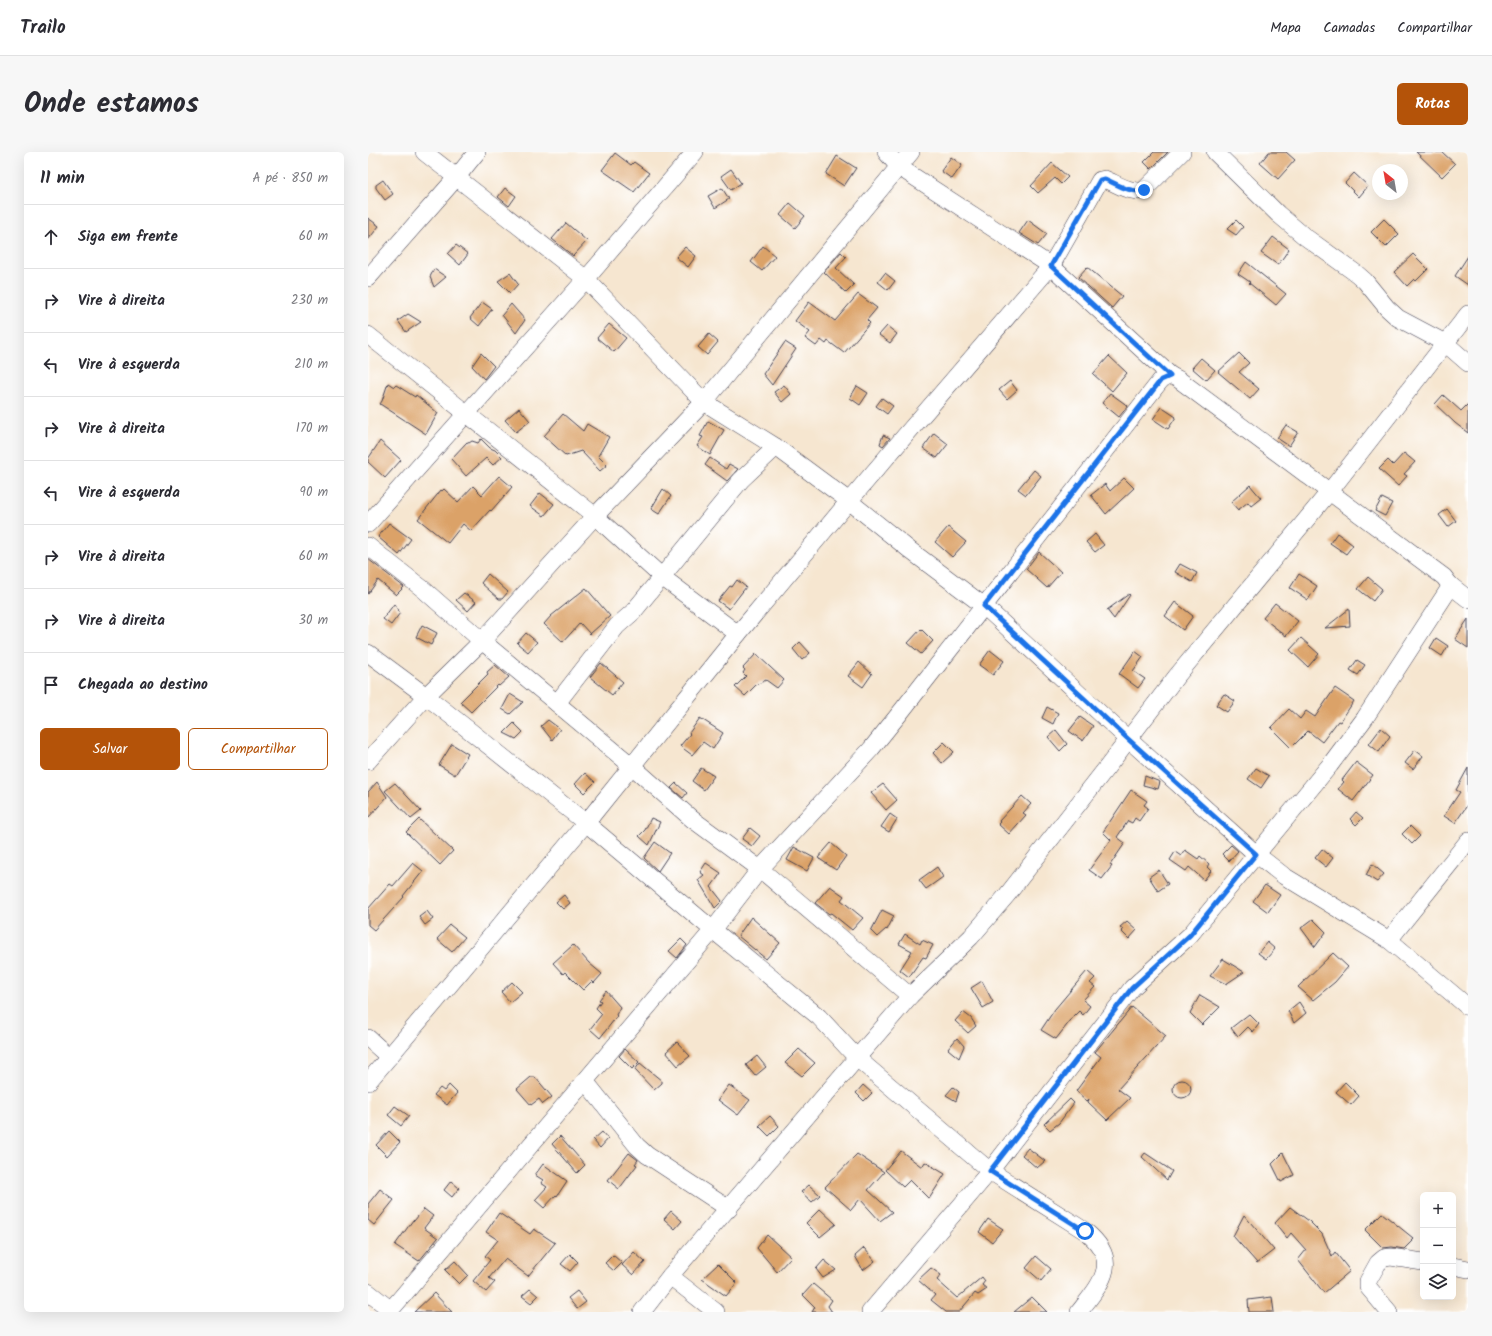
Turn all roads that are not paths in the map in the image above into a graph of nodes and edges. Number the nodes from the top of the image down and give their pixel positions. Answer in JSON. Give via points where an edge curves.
{"nodes":[{"id":1,"x":424,"y":152,"type":"edge"},
{"id":2,"x":477,"y":152,"type":"edge"},
{"id":3,"x":695,"y":152,"type":"edge"},
{"id":4,"x":886,"y":152,"type":"edge"},
{"id":5,"x":911,"y":152,"type":"edge"},
{"id":6,"x":1182,"y":152,"type":"edge"},
{"id":7,"x":1215,"y":152,"type":"edge"},
{"id":8,"x":899,"y":167,"type":"junction"},
{"id":9,"x":456,"y":178,"type":"junction"},
{"id":10,"x":1051,"y":266,"type":"junction"},
{"id":11,"x":368,"y":278,"type":"edge"},
{"id":12,"x":586,"y":279,"type":"junction"},
{"id":13,"x":1468,"y":314,"type":"edge"},
{"id":14,"x":368,"y":335,"type":"edge"},
{"id":15,"x":1445,"y":344,"type":"junction"},
{"id":16,"x":1468,"y":363,"type":"edge"},
{"id":17,"x":1170,"y":376,"type":"junction"},
{"id":18,"x":704,"y":402,"type":"junction"},
{"id":19,"x":466,"y":414,"type":"junction"},
{"id":20,"x":776,"y":447,"type":"junction"},
{"id":21,"x":1330,"y":491,"type":"junction"},
{"id":22,"x":849,"y":501,"type":"junction"},
{"id":23,"x":595,"y":516,"type":"junction"},
{"id":24,"x":368,"y":524,"type":"edge"},
{"id":25,"x":368,"y":546,"type":"edge"},
{"id":26,"x":662,"y":577,"type":"junction"},
{"id":27,"x":1450,"y":585,"type":"junction"},
{"id":28,"x":1468,"y":599,"type":"edge"},
{"id":29,"x":984,"y":606,"type":"junction"},
{"id":30,"x":738,"y":634,"type":"junction"},
{"id":31,"x":482,"y":641,"type":"junction"},
{"id":32,"x":368,"y":653,"type":"edge"},
{"id":33,"x":426,"y":696,"type":"junction"},
{"id":34,"x":557,"y":703,"type":"junction"},
{"id":35,"x":1128,"y":739,"type":"junction"},
{"id":36,"x":368,"y":761,"type":"edge"},
{"id":37,"x":632,"y":766,"type":"junction"},
{"id":38,"x":586,"y":823,"type":"junction"},
{"id":39,"x":1468,"y":841,"type":"edge"},
{"id":40,"x":1256,"y":854,"type":"junction"},
{"id":41,"x":760,"y":869,"type":"junction"},
{"id":42,"x":713,"y":930,"type":"junction"},
{"id":43,"x":1389,"y":940,"type":"junction"},
{"id":44,"x":910,"y":996,"type":"junction"},
{"id":45,"x":1468,"y":1007,"type":"edge"},
{"id":46,"x":368,"y":1038,"type":"edge"},
{"id":47,"x":389,"y":1057,"type":"junction"},
{"id":48,"x":858,"y":1059,"type":"junction"},
{"id":49,"x":585,"y":1081,"type":"junction"},
{"id":50,"x":368,"y":1082,"type":"edge"},
{"id":51,"x":990,"y":1171,"type":"junction"},
{"id":52,"x":724,"y":1214,"type":"junction"},
{"id":53,"x":1420,"y":1262,"type":"edge"},
{"id":54,"x":1456,"y":1267,"type":"edge"},
{"id":55,"x":1468,"y":1269,"type":"edge"},
{"id":56,"x":670,"y":1276,"type":"junction"},
{"id":57,"x":368,"y":1292,"type":"edge"},
{"id":58,"x":390,"y":1311,"type":"edge"},
{"id":59,"x":642,"y":1312,"type":"edge"},
{"id":60,"x":716,"y":1312,"type":"edge"},
{"id":61,"x":870,"y":1312,"type":"edge"},
{"id":62,"x":1079,"y":1312,"type":"edge"},
{"id":63,"x":1389,"y":1312,"type":"edge"}],
"edges":[{"from":1,"to":9,"type":"street"},
{"from":2,"to":9,"type":"street"},
{"from":3,"to":12,"type":"street"},
{"from":4,"to":8,"type":"street"},
{"from":5,"to":8,"type":"street"},
{"from":6,"to":10,"type":"street","via":[[1144,190],[1138,192],[1105,179],[1100,180]]},
{"from":7,"to":15,"type":"street","via":[[1278,214],[1365,281],[1398,318]]},
{"from":8,"to":10,"type":"street"},
{"from":8,"to":18,"type":"street"},
{"from":9,"to":11,"type":"street"},
{"from":9,"to":12,"type":"street"},
{"from":10,"to":17,"type":"street"},
{"from":10,"to":22,"type":"street"},
{"from":12,"to":18,"type":"street"},
{"from":12,"to":19,"type":"street"},
{"from":13,"to":15,"type":"street"},
{"from":14,"to":19,"type":"street"},
{"from":15,"to":16,"type":"street"},
{"from":15,"to":21,"type":"street"},
{"from":17,"to":21,"type":"street","via":[[1178,379]]},
{"from":17,"to":29,"type":"street","via":[[1161,380]]},
{"from":18,"to":20,"type":"street"},
{"from":18,"to":23,"type":"street"},
{"from":19,"to":23,"type":"street"},
{"from":19,"to":24,"type":"street"},
{"from":20,"to":22,"type":"street"},
{"from":20,"to":26,"type":"street","via":[[741,480]]},
{"from":21,"to":27,"type":"street","via":[[1444,577]]},
{"from":21,"to":35,"type":"street"},
{"from":22,"to":29,"type":"street"},
{"from":22,"to":30,"type":"street"},
{"from":23,"to":26,"type":"street"},
{"from":23,"to":31,"type":"street"},
{"from":25,"to":31,"type":"street","via":[[423,588]]},
{"from":26,"to":30,"type":"street"},
{"from":26,"to":34,"type":"street","via":[[628,618],[616,626]]},
{"from":27,"to":28,"type":"street"},
{"from":27,"to":40,"type":"street","via":[[1366,718]]},
{"from":29,"to":35,"type":"street"},
{"from":29,"to":41,"type":"street","via":[[871,749]]},
{"from":30,"to":37,"type":"street"},
{"from":31,"to":33,"type":"street"},
{"from":31,"to":34,"type":"street"},
{"from":32,"to":33,"type":"street"},
{"from":33,"to":36,"type":"street"},
{"from":33,"to":38,"type":"street"},
{"from":34,"to":37,"type":"street"},
{"from":35,"to":40,"type":"street"},
{"from":35,"to":44,"type":"street","via":[[1007,895],[976,931]]},
{"from":37,"to":38,"type":"street"},
{"from":37,"to":41,"type":"street","via":[[692,819]]},
{"from":38,"to":42,"type":"street"},
{"from":38,"to":47,"type":"street"},
{"from":39,"to":43,"type":"street"},
{"from":40,"to":43,"type":"street","via":[[1284,876]]},
{"from":40,"to":51,"type":"street","via":[[1190,935],[1132,988]]},
{"from":41,"to":42,"type":"street"},
{"from":41,"to":44,"type":"street"},
{"from":42,"to":48,"type":"street","via":[[819,1017]]},
{"from":42,"to":49,"type":"street"},
{"from":43,"to":45,"type":"street"},
{"from":44,"to":48,"type":"street"},
{"from":46,"to":47,"type":"street"},
{"from":47,"to":50,"type":"street"},
{"from":48,"to":51,"type":"street"},
{"from":48,"to":52,"type":"street"},
{"from":49,"to":52,"type":"street","via":[[637,1146],[648,1156],[713,1198]]},
{"from":49,"to":58,"type":"street"},
{"from":51,"to":61,"type":"street"},
{"from":51,"to":62,"type":"street","via":[[1085,1231],[1102,1248],[1106,1259],[1106,1271]]},
{"from":52,"to":56,"type":"street"},
{"from":53,"to":63,"type":"street","via":[[1391,1257],[1384,1258],[1378,1263],[1368,1281],[1368,1287]]},
{"from":54,"to":55,"type":"street"},
{"from":56,"to":59,"type":"street"},
{"from":56,"to":60,"type":"street"},
{"from":57,"to":58,"type":"street"}]}
